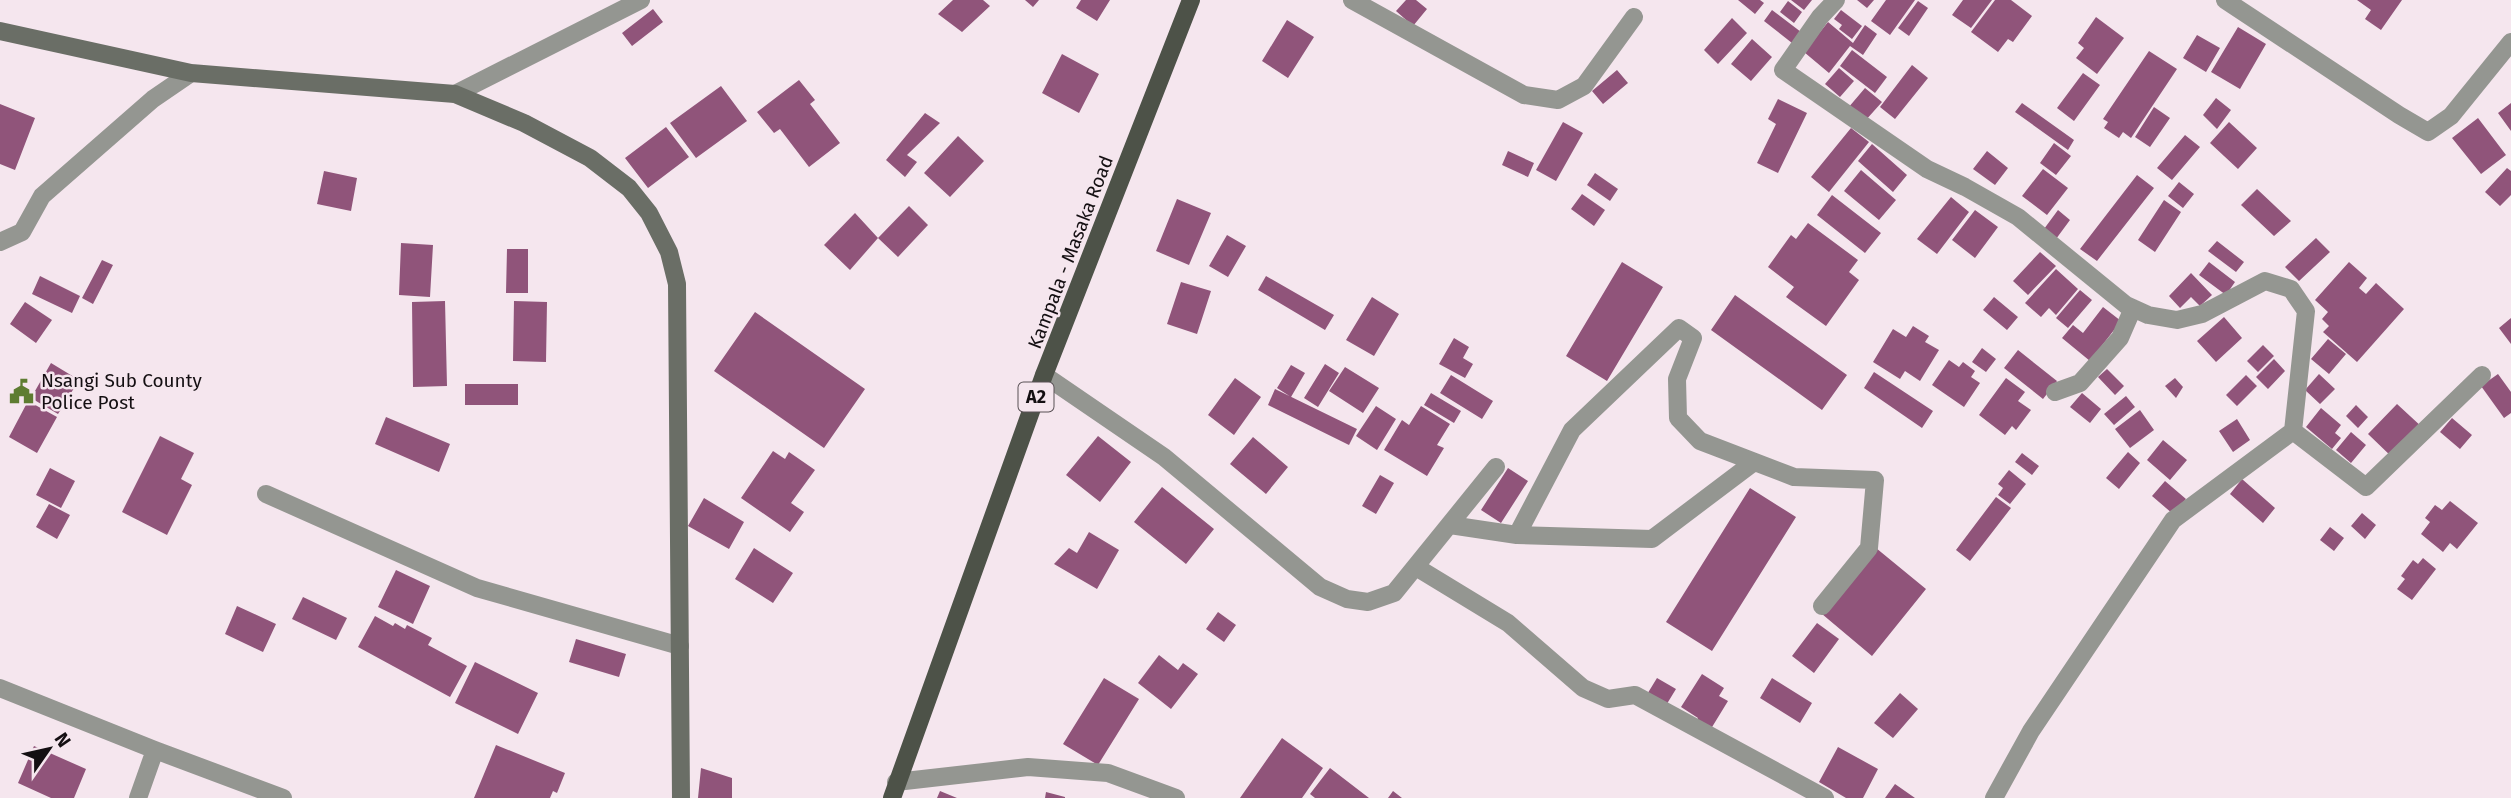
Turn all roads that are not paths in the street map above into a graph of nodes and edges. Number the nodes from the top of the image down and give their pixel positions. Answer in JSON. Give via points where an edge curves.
{"nodes":[{"id":1,"x":641,"y":0,"type":"edge"},
{"id":2,"x":1191,"y":0,"type":"edge"},
{"id":3,"x":1352,"y":0,"type":"edge"},
{"id":4,"x":1836,"y":0,"type":"edge"},
{"id":5,"x":2225,"y":0,"type":"edge"},
{"id":6,"x":1634,"y":17,"type":"dead end"},
{"id":7,"x":0,"y":31,"type":"edge"},
{"id":8,"x":2511,"y":42,"type":"edge"},
{"id":9,"x":191,"y":74,"type":"junction"},
{"id":10,"x":455,"y":94,"type":"junction"},
{"id":11,"x":0,"y":243,"type":"edge"},
{"id":12,"x":2133,"y":309,"type":"junction"},
{"id":13,"x":1044,"y":375,"type":"junction"},
{"id":14,"x":2482,"y":375,"type":"dead end"},
{"id":15,"x":2054,"y":392,"type":"dead end"},
{"id":16,"x":2292,"y":432,"type":"junction"},
{"id":17,"x":1754,"y":462,"type":"junction"},
{"id":18,"x":1496,"y":467,"type":"dead end"},
{"id":19,"x":266,"y":494,"type":"dead end"},
{"id":20,"x":1450,"y":525,"type":"junction"},
{"id":21,"x":1517,"y":535,"type":"junction"},
{"id":22,"x":1416,"y":567,"type":"junction"},
{"id":23,"x":1822,"y":606,"type":"dead end"},
{"id":24,"x":680,"y":646,"type":"junction"},
{"id":25,"x":0,"y":688,"type":"edge"},
{"id":26,"x":155,"y":750,"type":"junction"},
{"id":27,"x":894,"y":790,"type":"edge"},
{"id":28,"x":138,"y":798,"type":"edge"},
{"id":29,"x":283,"y":798,"type":"edge"},
{"id":30,"x":681,"y":798,"type":"edge"},
{"id":31,"x":1176,"y":798,"type":"edge"},
{"id":32,"x":1825,"y":798,"type":"edge"},
{"id":33,"x":1994,"y":798,"type":"edge"}],
"edges":[{"from":1,"to":10,"type":"street"},
{"from":2,"to":13,"type":"main road","name":"Kampala - Masaka Road","number":"A2"},
{"from":3,"to":6,"type":"street","via":[[1524,95],[1558,100],[1584,86]]},
{"from":4,"to":12,"type":"street","via":[[1783,70],[1927,169],[2018,217]]},
{"from":5,"to":8,"type":"street","via":[[2428,132],[2451,116]]},
{"from":7,"to":9,"type":"street"},
{"from":9,"to":10,"type":"street"},
{"from":9,"to":11,"type":"street","via":[[153,99],[42,196],[22,232]]},
{"from":10,"to":24,"type":"street","via":[[590,158],[629,188],[669,252],[677,285]]},
{"from":12,"to":15,"type":"street","via":[[2120,338],[2080,383]]},
{"from":12,"to":16,"type":"street","via":[[2177,320],[2202,314],[2265,281],[2291,289],[2306,311]]},
{"from":13,"to":22,"type":"street","via":[[1164,457],[1320,587],[1368,602],[1394,593]]},
{"from":13,"to":27,"type":"main road","name":"Kampala - Masaka Road","number":"A2"},
{"from":14,"to":16,"type":"street","via":[[2366,487]]},
{"from":16,"to":33,"type":"street","via":[[2173,520],[2031,731]]},
{"from":17,"to":21,"type":"street","via":[[1652,539]]},
{"from":17,"to":21,"type":"street","via":[[1700,441],[1678,418],[1677,379],[1693,338],[1679,328],[1572,430]]},
{"from":17,"to":23,"type":"street","via":[[1794,477],[1875,480],[1869,548]]},
{"from":18,"to":20,"type":"street"},
{"from":19,"to":24,"type":"street","via":[[477,588]]},
{"from":20,"to":21,"type":"street"},
{"from":20,"to":22,"type":"street"},
{"from":22,"to":32,"type":"street","via":[[1508,623],[1583,688],[1608,699],[1634,695]]},
{"from":24,"to":30,"type":"street"},
{"from":25,"to":26,"type":"street"},
{"from":26,"to":28,"type":"street"},
{"from":26,"to":29,"type":"street"},
{"from":27,"to":31,"type":"street","via":[[1028,767],[1108,774]]}]}
